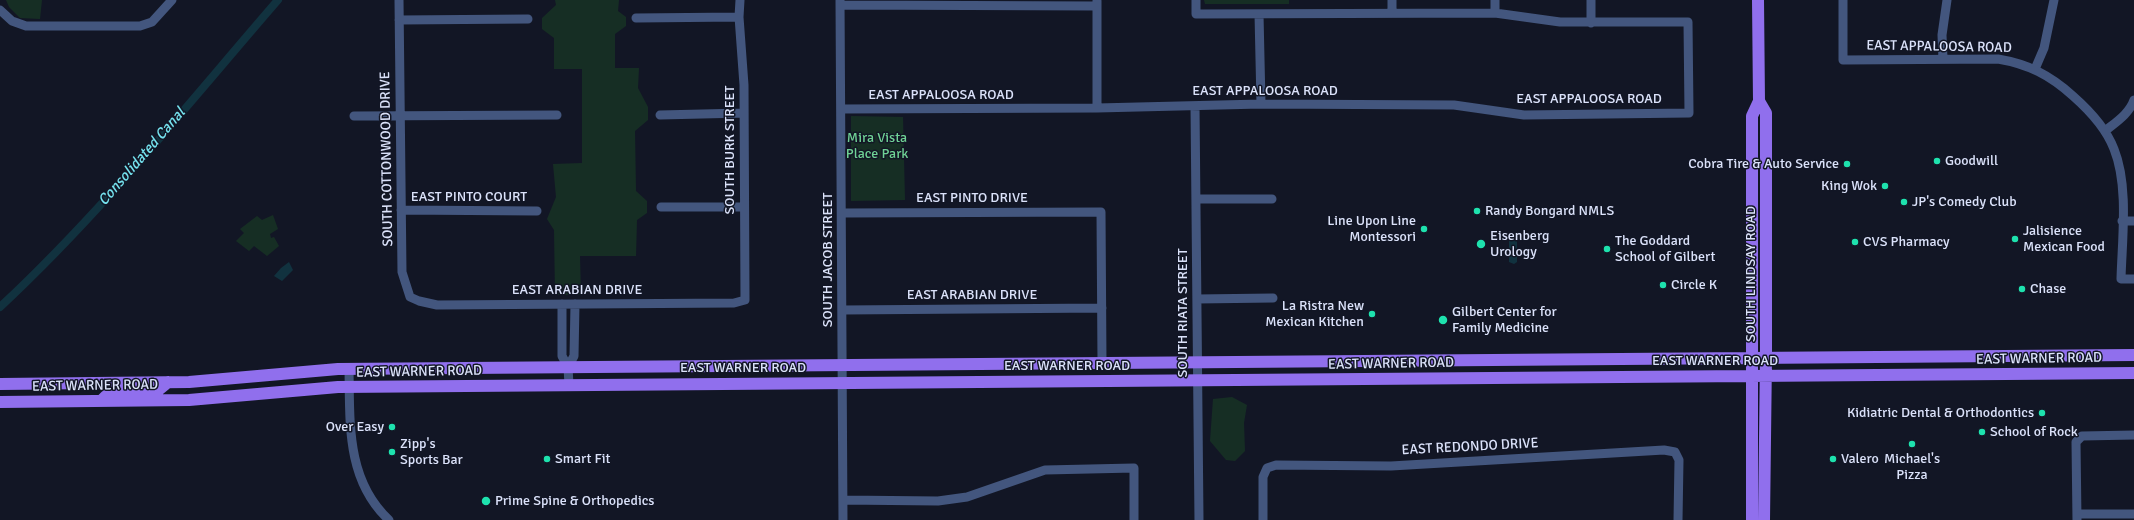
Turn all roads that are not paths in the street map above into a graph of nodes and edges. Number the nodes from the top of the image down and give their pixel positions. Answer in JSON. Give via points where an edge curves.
{"nodes":[{"id":1,"x":172,"y":0,"type":"edge"},
{"id":2,"x":399,"y":0,"type":"edge"},
{"id":3,"x":740,"y":0,"type":"edge"},
{"id":4,"x":1196,"y":0,"type":"edge"},
{"id":5,"x":1392,"y":0,"type":"edge"},
{"id":6,"x":1495,"y":0,"type":"edge"},
{"id":7,"x":1591,"y":0,"type":"edge"},
{"id":8,"x":1758,"y":0,"type":"edge"},
{"id":9,"x":1843,"y":0,"type":"edge"},
{"id":10,"x":1947,"y":0,"type":"edge"},
{"id":11,"x":2054,"y":0,"type":"edge"},
{"id":12,"x":840,"y":3,"type":"edge"},
{"id":13,"x":971,"y":3,"type":"edge"},
{"id":14,"x":1096,"y":3,"type":"edge"},
{"id":15,"x":0,"y":10,"type":"edge"},
{"id":16,"x":1392,"y":12,"type":"junction"},
{"id":17,"x":1494,"y":13,"type":"junction"},
{"id":18,"x":1259,"y":14,"type":"junction"},
{"id":19,"x":739,"y":17,"type":"junction"},
{"id":20,"x":636,"y":18,"type":"dead end"},
{"id":21,"x":528,"y":19,"type":"dead end"},
{"id":22,"x":400,"y":20,"type":"junction"},
{"id":23,"x":1591,"y":23,"type":"junction"},
{"id":24,"x":1943,"y":59,"type":"junction"},
{"id":25,"x":2035,"y":69,"type":"junction"},
{"id":26,"x":2134,"y":100,"type":"edge"},
{"id":27,"x":1759,"y":101,"type":"junction"},
{"id":28,"x":1261,"y":104,"type":"junction"},
{"id":29,"x":1195,"y":106,"type":"junction"},
{"id":30,"x":1097,"y":108,"type":"junction"},
{"id":31,"x":841,"y":109,"type":"junction"},
{"id":32,"x":744,"y":113,"type":"junction"},
{"id":33,"x":400,"y":115,"type":"junction"},
{"id":34,"x":557,"y":115,"type":"dead end"},
{"id":35,"x":660,"y":115,"type":"dead end"},
{"id":36,"x":354,"y":116,"type":"dead end"},
{"id":37,"x":2105,"y":131,"type":"junction"},
{"id":38,"x":1752,"y":141,"type":"junction"},
{"id":39,"x":1765,"y":188,"type":"junction"},
{"id":40,"x":1196,"y":199,"type":"junction"},
{"id":41,"x":1272,"y":199,"type":"dead end"},
{"id":42,"x":661,"y":207,"type":"dead end"},
{"id":43,"x":744,"y":207,"type":"junction"},
{"id":44,"x":401,"y":210,"type":"junction"},
{"id":45,"x":537,"y":211,"type":"dead end"},
{"id":46,"x":842,"y":213,"type":"junction"},
{"id":47,"x":2122,"y":221,"type":"junction"},
{"id":48,"x":2134,"y":221,"type":"edge"},
{"id":49,"x":2134,"y":279,"type":"edge"},
{"id":50,"x":410,"y":297,"type":"joint"},
{"id":51,"x":1273,"y":298,"type":"dead end"},
{"id":52,"x":1197,"y":299,"type":"junction"},
{"id":53,"x":745,"y":300,"type":"joint"},
{"id":54,"x":562,"y":304,"type":"junction"},
{"id":55,"x":575,"y":304,"type":"junction"},
{"id":56,"x":1102,"y":308,"type":"junction"},
{"id":57,"x":843,"y":310,"type":"junction"},
{"id":58,"x":2134,"y":355,"type":"edge"},
{"id":59,"x":2003,"y":356,"type":"junction"},
{"id":60,"x":1753,"y":357,"type":"junction"},
{"id":61,"x":1766,"y":357,"type":"junction"},
{"id":62,"x":1517,"y":360,"type":"junction"},
{"id":63,"x":1102,"y":363,"type":"junction"},
{"id":64,"x":1197,"y":363,"type":"junction"},
{"id":65,"x":843,"y":365,"type":"junction"},
{"id":66,"x":568,"y":367,"type":"junction"},
{"id":67,"x":349,"y":369,"type":"junction"},
{"id":68,"x":2134,"y":373,"type":"edge"},
{"id":69,"x":2003,"y":375,"type":"junction"},
{"id":70,"x":1753,"y":376,"type":"junction"},
{"id":71,"x":1766,"y":376,"type":"junction"},
{"id":72,"x":1517,"y":378,"type":"junction"},
{"id":73,"x":1197,"y":380,"type":"junction"},
{"id":74,"x":168,"y":382,"type":"junction"},
{"id":75,"x":189,"y":382,"type":"junction"},
{"id":76,"x":843,"y":383,"type":"junction"},
{"id":77,"x":0,"y":384,"type":"edge"},
{"id":78,"x":569,"y":385,"type":"junction"},
{"id":79,"x":349,"y":387,"type":"junction"},
{"id":80,"x":102,"y":400,"type":"junction"},
{"id":81,"x":189,"y":400,"type":"junction"},
{"id":82,"x":0,"y":402,"type":"edge"},
{"id":83,"x":2134,"y":435,"type":"edge"},
{"id":84,"x":843,"y":500,"type":"junction"},
{"id":85,"x":2134,"y":514,"type":"edge"},
{"id":86,"x":2077,"y":517,"type":"edge"},
{"id":87,"x":389,"y":520,"type":"edge"},
{"id":88,"x":843,"y":520,"type":"edge"},
{"id":89,"x":1134,"y":520,"type":"edge"},
{"id":90,"x":1198,"y":520,"type":"edge"},
{"id":91,"x":1263,"y":520,"type":"edge"},
{"id":92,"x":1678,"y":520,"type":"edge"},
{"id":93,"x":1752,"y":520,"type":"edge"},
{"id":94,"x":1764,"y":520,"type":"edge"}],
"edges":[{"from":1,"to":15,"type":"street","via":[[152,22],[140,26],[35,27],[12,21]]},
{"from":2,"to":22,"type":"street","name":"SOUTH COTTONWOOD DRIVE"},
{"from":3,"to":19,"type":"street","name":"SOUTH BURK STREET"},
{"from":4,"to":18,"type":"street","via":[[1196,14]]},
{"from":5,"to":16,"type":"street"},
{"from":6,"to":17,"type":"street"},
{"from":7,"to":23,"type":"street"},
{"from":8,"to":27,"type":"main road","name":"SOUTH LINDSAY ROAD"},
{"from":9,"to":24,"type":"street","name":"EAST APPALOOSA ROAD","via":[[1843,60]]},
{"from":10,"to":24,"type":"street","via":[[1942,35]]},
{"from":11,"to":25,"type":"street","via":[[2044,48]]},
{"from":12,"to":13,"type":"street"},
{"from":12,"to":31,"type":"street","name":"SOUTH JACOB STREET"},
{"from":13,"to":14,"type":"street"},
{"from":14,"to":30,"type":"street"},
{"from":16,"to":17,"type":"street"},
{"from":16,"to":18,"type":"street"},
{"from":17,"to":23,"type":"street","via":[[1560,22]]},
{"from":18,"to":28,"type":"street"},
{"from":19,"to":20,"type":"street"},
{"from":19,"to":32,"type":"street","name":"SOUTH BURK STREET"},
{"from":21,"to":22,"type":"street"},
{"from":22,"to":33,"type":"street","name":"SOUTH COTTONWOOD DRIVE"},
{"from":23,"to":28,"type":"street","name":"EAST APPALOOSA ROAD","via":[[1688,22],[1689,113],[1524,115],[1454,105]]},
{"from":24,"to":25,"type":"street","name":"EAST APPALOOSA ROAD","via":[[1998,59]]},
{"from":25,"to":37,"type":"street","name":"EAST APPALOOSA ROAD","via":[[2069,92]]},
{"from":26,"to":37,"type":"street","via":[[2119,120]]},
{"from":27,"to":38,"type":"main road","name":"SOUTH LINDSAY ROAD","via":[[1752,116]]},
{"from":27,"to":39,"type":"main road","name":"SOUTH LINDSAY ROAD","via":[[1766,113]]},
{"from":28,"to":29,"type":"street","name":"EAST APPALOOSA ROAD"},
{"from":29,"to":30,"type":"street","name":"EAST APPALOOSA ROAD"},
{"from":29,"to":40,"type":"street","name":"SOUTH RIATA STREET"},
{"from":30,"to":31,"type":"street","name":"EAST APPALOOSA ROAD"},
{"from":31,"to":46,"type":"street","name":"SOUTH JACOB STREET"},
{"from":32,"to":35,"type":"street"},
{"from":32,"to":43,"type":"street","name":"SOUTH BURK STREET"},
{"from":33,"to":34,"type":"street"},
{"from":33,"to":36,"type":"street"},
{"from":33,"to":44,"type":"street","name":"SOUTH COTTONWOOD DRIVE"},
{"from":37,"to":47,"type":"street","name":"EAST APPALOOSA ROAD","via":[[2120,170]]},
{"from":38,"to":39,"type":"main road","via":[[1759,157],[1759,180]]},
{"from":38,"to":60,"type":"main road","name":"SOUTH LINDSAY ROAD"},
{"from":39,"to":61,"type":"main road","name":"SOUTH LINDSAY ROAD"},
{"from":40,"to":41,"type":"street"},
{"from":40,"to":52,"type":"street","name":"SOUTH RIATA STREET"},
{"from":42,"to":43,"type":"street"},
{"from":43,"to":53,"type":"street","name":"SOUTH BURK STREET"},
{"from":44,"to":45,"type":"street","name":"EAST PINTO COURT"},
{"from":44,"to":50,"type":"street","name":"SOUTH COTTONWOOD DRIVE","via":[[402,272]]},
{"from":46,"to":56,"type":"street","name":"EAST PINTO DRIVE","via":[[1101,212]]},
{"from":46,"to":57,"type":"street","name":"SOUTH JACOB STREET"},
{"from":47,"to":48,"type":"street"},
{"from":47,"to":49,"type":"street","name":"EAST APPALOOSA ROAD","via":[[2121,279]]},
{"from":50,"to":54,"type":"street","name":"EAST ARABIAN DRIVE","via":[[437,305]]},
{"from":51,"to":52,"type":"street"},
{"from":52,"to":64,"type":"street","name":"SOUTH RIATA STREET"},
{"from":53,"to":55,"type":"street","name":"EAST ARABIAN DRIVE","via":[[734,303]]},
{"from":54,"to":55,"type":"street","name":"EAST ARABIAN DRIVE"},
{"from":54,"to":66,"type":"street","via":[[562,356]]},
{"from":55,"to":66,"type":"street","via":[[574,356]]},
{"from":56,"to":57,"type":"street","name":"EAST ARABIAN DRIVE"},
{"from":56,"to":63,"type":"street"},
{"from":57,"to":65,"type":"street","name":"SOUTH JACOB STREET"},
{"from":58,"to":59,"type":"main road","name":"EAST WARNER ROAD"},
{"from":59,"to":61,"type":"main road","name":"EAST WARNER ROAD"},
{"from":59,"to":69,"type":"main road"},
{"from":60,"to":61,"type":"main road","name":"EAST WARNER ROAD"},
{"from":60,"to":62,"type":"main road","name":"EAST WARNER ROAD"},
{"from":60,"to":70,"type":"main road","name":"SOUTH LINDSAY ROAD"},
{"from":61,"to":71,"type":"main road","name":"SOUTH LINDSAY ROAD"},
{"from":62,"to":64,"type":"main road","name":"EAST WARNER ROAD"},
{"from":62,"to":72,"type":"main road"},
{"from":63,"to":64,"type":"main road","name":"EAST WARNER ROAD"},
{"from":63,"to":65,"type":"main road","name":"EAST WARNER ROAD"},
{"from":64,"to":73,"type":"street","name":"SOUTH RIATA STREET"},
{"from":65,"to":66,"type":"main road","name":"EAST WARNER ROAD"},
{"from":65,"to":76,"type":"street","name":"SOUTH JACOB STREET"},
{"from":66,"to":67,"type":"main road","name":"EAST WARNER ROAD"},
{"from":66,"to":78,"type":"street"},
{"from":67,"to":75,"type":"main road","name":"EAST WARNER ROAD"},
{"from":67,"to":79,"type":"street"},
{"from":68,"to":69,"type":"main road","name":"EAST WARNER ROAD"},
{"from":69,"to":71,"type":"main road","name":"EAST WARNER ROAD"},
{"from":70,"to":71,"type":"main road","name":"EAST WARNER ROAD"},
{"from":70,"to":72,"type":"main road","name":"EAST WARNER ROAD"},
{"from":70,"to":93,"type":"main road","name":"SOUTH LINDSAY ROAD"},
{"from":71,"to":94,"type":"main road","name":"SOUTH LINDSAY ROAD"},
{"from":72,"to":73,"type":"main road","name":"EAST WARNER ROAD"},
{"from":73,"to":76,"type":"main road","name":"EAST WARNER ROAD"},
{"from":73,"to":90,"type":"street","name":"SOUTH RIATA STREET"},
{"from":74,"to":75,"type":"main road","name":"EAST WARNER ROAD"},
{"from":74,"to":77,"type":"main road","name":"EAST WARNER ROAD"},
{"from":74,"to":80,"type":"main road","via":[[157,391],[110,392]]},
{"from":75,"to":81,"type":"main road"},
{"from":76,"to":78,"type":"main road","name":"EAST WARNER ROAD"},
{"from":76,"to":84,"type":"street","name":"SOUTH JACOB STREET"},
{"from":78,"to":79,"type":"main road","name":"EAST WARNER ROAD"},
{"from":79,"to":81,"type":"main road","name":"EAST WARNER ROAD"},
{"from":79,"to":87,"type":"street","via":[[350,437],[356,466],[373,502]]},
{"from":80,"to":81,"type":"main road","name":"EAST WARNER ROAD"},
{"from":80,"to":82,"type":"main road","name":"EAST WARNER ROAD"},
{"from":83,"to":86,"type":"street","via":[[2082,436],[2076,442]]},
{"from":84,"to":88,"type":"street","name":"SOUTH JACOB STREET"},
{"from":84,"to":89,"type":"street","via":[[938,501],[967,497],[1045,470],[1134,468]]},
{"from":85,"to":86,"type":"street"},
{"from":91,"to":92,"type":"street","name":"EAST REDONDO DRIVE","via":[[1263,477],[1267,468],[1276,466],[1390,466],[1664,450],[1675,452],[1679,460]]}]}
